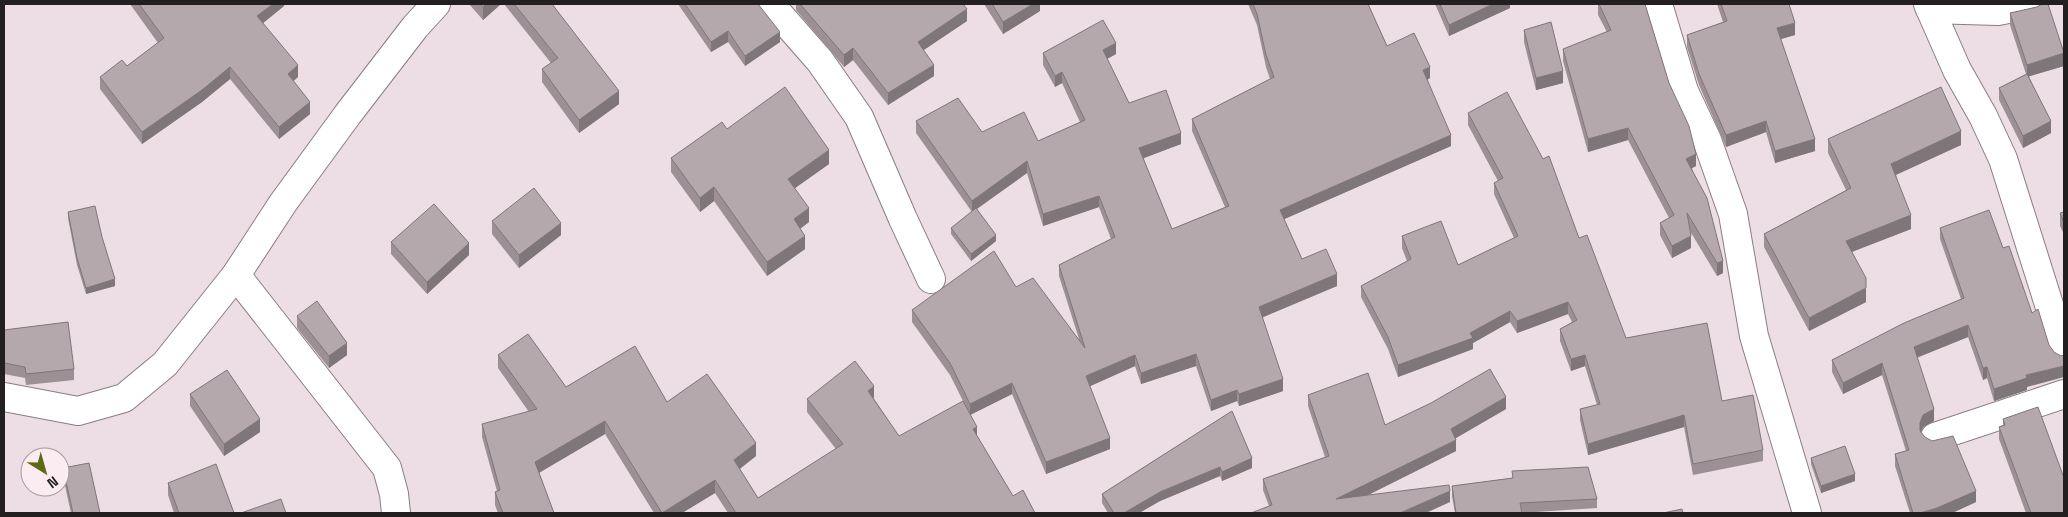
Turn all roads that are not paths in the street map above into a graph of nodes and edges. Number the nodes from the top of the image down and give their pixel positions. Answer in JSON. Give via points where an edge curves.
{"nodes":[{"id":1,"x":436,"y":4,"type":"edge"},
{"id":2,"x":770,"y":4,"type":"edge"},
{"id":3,"x":1658,"y":4,"type":"edge"},
{"id":4,"x":2034,"y":4,"type":"edge"},
{"id":5,"x":1929,"y":6,"type":"edge"},
{"id":6,"x":236,"y":275,"type":"junction"},
{"id":7,"x":931,"y":279,"type":"dead end"},
{"id":8,"x":2064,"y":352,"type":"edge"},
{"id":9,"x":2064,"y":394,"type":"edge"},
{"id":10,"x":4,"y":397,"type":"edge"},
{"id":11,"x":1935,"y":437,"type":"dead end"},
{"id":12,"x":396,"y":513,"type":"edge"},
{"id":13,"x":1807,"y":513,"type":"edge"}],
"edges":[{"from":1,"to":6,"type":"street","via":[[348,114],[283,203]]},
{"from":2,"to":7,"type":"street","via":[[820,61],[859,117]]},
{"from":3,"to":13,"type":"street","via":[[1684,91],[1707,140],[1733,214],[1754,336]]},
{"from":4,"to":5,"type":"street","via":[[1998,10]]},
{"from":5,"to":8,"type":"street","via":[[1957,70],[2003,159]]},
{"from":6,"to":10,"type":"street","via":[[165,364],[124,398],[78,412]]},
{"from":6,"to":12,"type":"street","via":[[387,468]]},
{"from":9,"to":11,"type":"street"}]}
